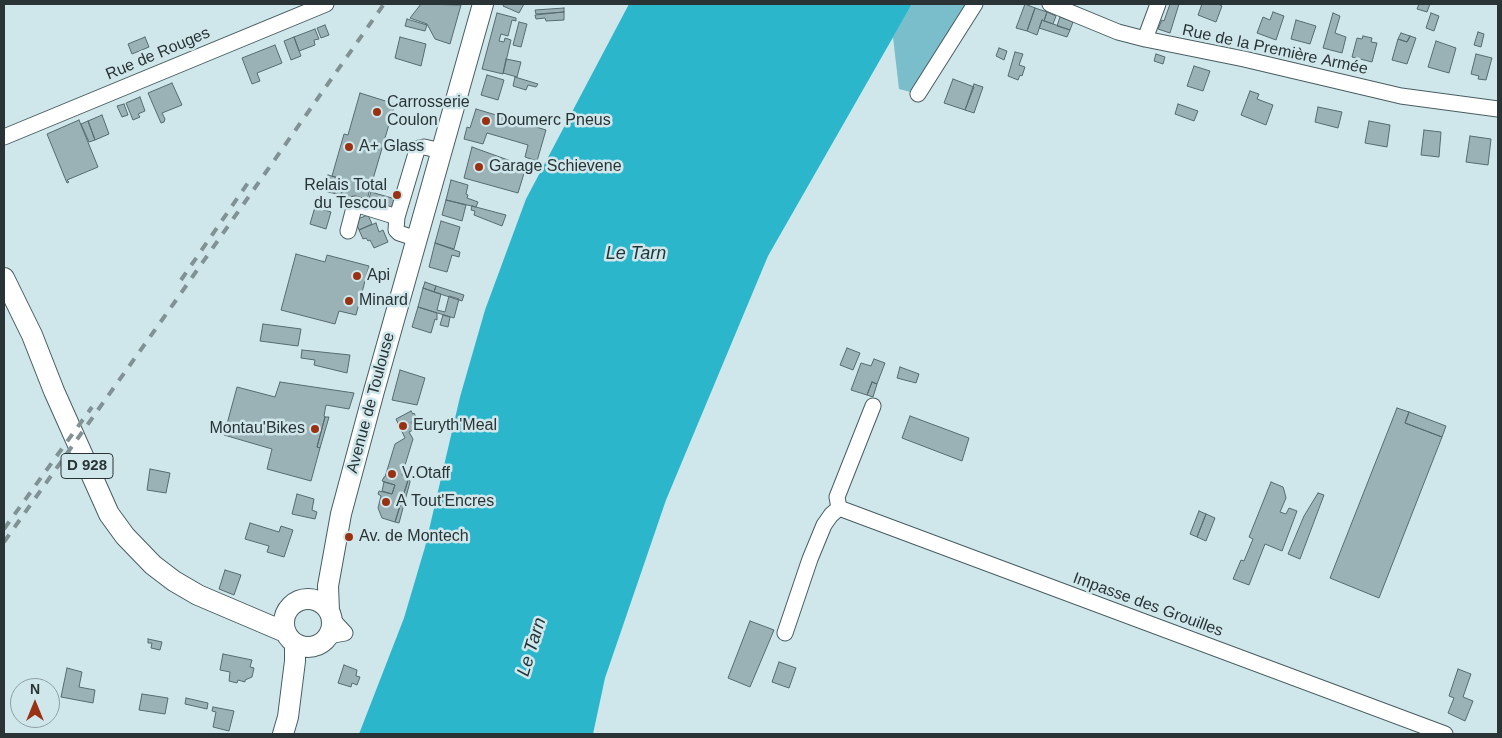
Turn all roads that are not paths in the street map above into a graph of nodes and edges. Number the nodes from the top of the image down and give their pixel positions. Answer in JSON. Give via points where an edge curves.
{"nodes":[{"id":1,"x":326,"y":4,"type":"edge"},
{"id":2,"x":483,"y":4,"type":"edge"},
{"id":3,"x":975,"y":4,"type":"edge"},
{"id":4,"x":1050,"y":4,"type":"edge"},
{"id":5,"x":1158,"y":4,"type":"edge"},
{"id":6,"x":294,"y":10,"type":"edge"},
{"id":7,"x":1144,"y":39,"type":"junction"},
{"id":8,"x":918,"y":94,"type":"dead end"},
{"id":9,"x":1498,"y":109,"type":"edge"},
{"id":10,"x":4,"y":137,"type":"edge"},
{"id":11,"x":442,"y":151,"type":"junction"},
{"id":12,"x":398,"y":217,"type":"junction"},
{"id":13,"x":348,"y":230,"type":"dead end"},
{"id":14,"x":417,"y":239,"type":"junction"},
{"id":15,"x":4,"y":278,"type":"edge"},
{"id":16,"x":873,"y":406,"type":"dead end"},
{"id":17,"x":839,"y":508,"type":"junction"},
{"id":18,"x":341,"y":514,"type":"junction"},
{"id":19,"x":297,"y":603,"type":"junction"},
{"id":20,"x":226,"y":608,"type":"junction"},
{"id":21,"x":327,"y":628,"type":"junction"},
{"id":22,"x":785,"y":633,"type":"dead end"},
{"id":23,"x":290,"y":638,"type":"junction"},
{"id":24,"x":286,"y":725,"type":"edge"},
{"id":25,"x":1445,"y":734,"type":"edge"}],
"edges":[{"from":1,"to":6,"type":"street","name":"Rue de Rouges"},
{"from":2,"to":11,"type":"main road","name":"Avenue de Toulouse"},
{"from":3,"to":8,"type":"street"},
{"from":4,"to":7,"type":"street","name":"Rue de la Première Armée","via":[[1118,32]]},
{"from":5,"to":7,"type":"street"},
{"from":6,"to":10,"type":"street","name":"Rue de Rouges"},
{"from":7,"to":9,"type":"street","name":"Rue de la Première Armée","via":[[1401,96]]},
{"from":11,"to":12,"type":"street","via":[[424,147],[417,150]]},
{"from":11,"to":14,"type":"main road","name":"Avenue de Toulouse"},
{"from":12,"to":13,"type":"street","via":[[355,204]]},
{"from":12,"to":14,"type":"street","via":[[396,230]]},
{"from":14,"to":18,"type":"main road","name":"Avenue de Toulouse"},
{"from":15,"to":20,"type":"main road","number":"D 928","via":[[109,514],[153,566],[198,595]]},
{"from":16,"to":17,"type":"street","via":[[838,497]]},
{"from":17,"to":22,"type":"street","via":[[824,525]]},
{"from":17,"to":25,"type":"street","name":"Impasse des Grouilles"},
{"from":18,"to":19,"type":"main road","name":"Avenue de Toulouse","via":[[315,582]]},
{"from":18,"to":21,"type":"main road","name":"Avenue de Toulouse","via":[[328,586]]},
{"from":19,"to":20,"type":"main road","via":[[265,610]]},
{"from":19,"to":21,"type":"main road","via":[[318,601]]},
{"from":19,"to":23,"type":"main road","via":[[284,618]]},
{"from":20,"to":23,"type":"main road"},
{"from":21,"to":23,"type":"main road","via":[[311,647],[303,647]]},
{"from":21,"to":24,"type":"main road","name":"Avenue de Toulouse","via":[[309,663]]},
{"from":23,"to":24,"type":"main road","name":"Avenue de Toulouse","via":[[295,661]]}]}
